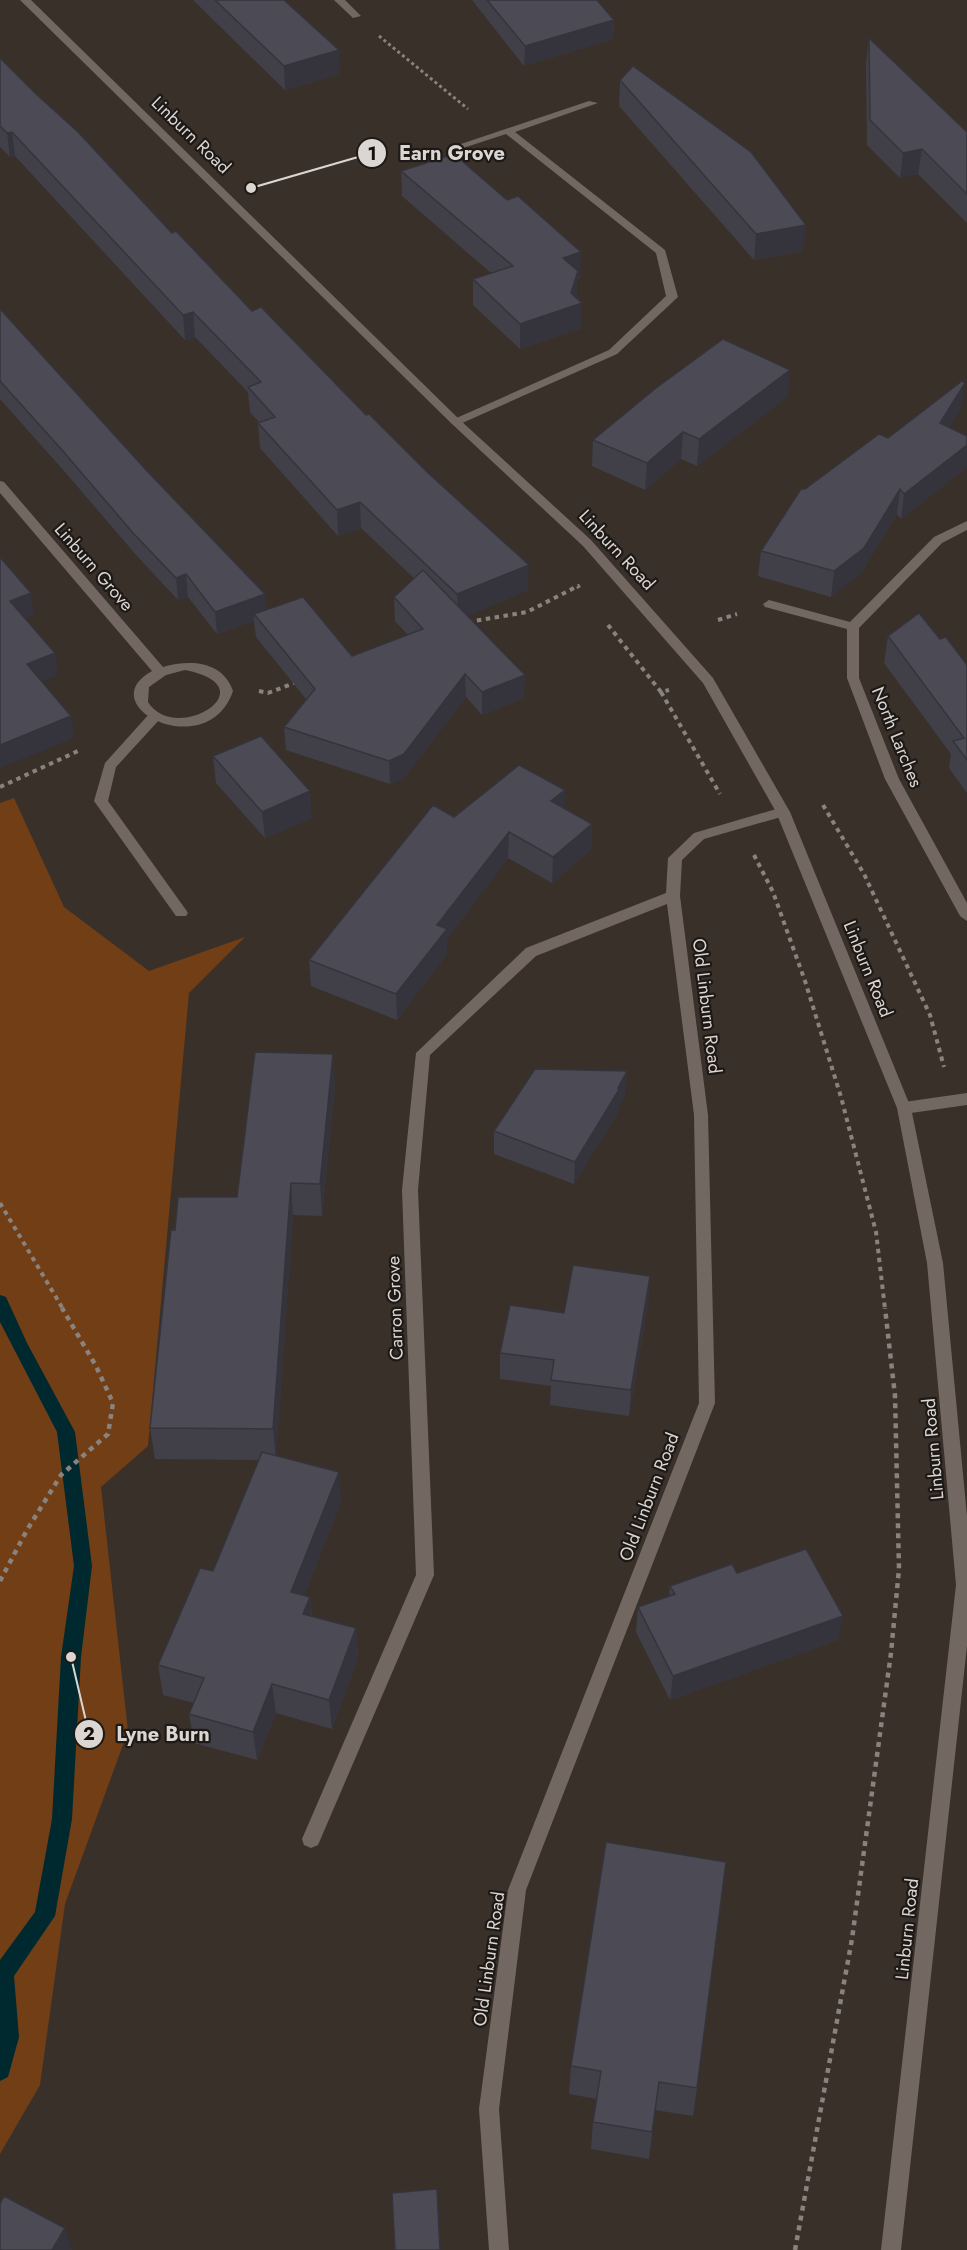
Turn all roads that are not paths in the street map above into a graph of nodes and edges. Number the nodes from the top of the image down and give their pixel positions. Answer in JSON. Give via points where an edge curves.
{"nodes":[{"id":1,"x":25,"y":0,"type":"edge"},
{"id":2,"x":339,"y":0,"type":"edge"},
{"id":3,"x":356,"y":16,"type":"road end"},
{"id":4,"x":593,"y":103,"type":"dead end"},
{"id":5,"x":504,"y":133,"type":"junction"},
{"id":6,"x":460,"y":146,"type":"dead end"},
{"id":7,"x":456,"y":422,"type":"junction"},
{"id":8,"x":0,"y":485,"type":"edge"},
{"id":9,"x":967,"y":525,"type":"edge"},
{"id":10,"x":770,"y":604,"type":"dead end"},
{"id":11,"x":853,"y":627,"type":"junction"},
{"id":12,"x":160,"y":672,"type":"junction"},
{"id":13,"x":155,"y":716,"type":"junction"},
{"id":14,"x":783,"y":812,"type":"junction"},
{"id":15,"x":673,"y":896,"type":"junction"},
{"id":16,"x":181,"y":913,"type":"dead end"},
{"id":17,"x":967,"y":916,"type":"edge"},
{"id":18,"x":961,"y":1100,"type":"edge"},
{"id":19,"x":904,"y":1108,"type":"junction"},
{"id":20,"x":966,"y":1585,"type":"edge"},
{"id":21,"x":311,"y":1839,"type":"dead end"},
{"id":22,"x":499,"y":2250,"type":"edge"},
{"id":23,"x":891,"y":2250,"type":"edge"}],
"edges":[{"from":1,"to":7,"type":"street","name":"Linburn Road"},
{"from":2,"to":3,"type":"street"},
{"from":4,"to":5,"type":"street"},
{"from":5,"to":6,"type":"street"},
{"from":5,"to":7,"type":"street","via":[[661,252],[672,297],[613,352]]},
{"from":7,"to":14,"type":"street","name":"Linburn Road","via":[[587,543],[708,681]]},
{"from":8,"to":12,"type":"street","name":"Linburn Grove"},
{"from":9,"to":11,"type":"street","via":[[938,540]]},
{"from":10,"to":11,"type":"street"},
{"from":11,"to":17,"type":"street","name":"North Larches","via":[[853,678],[892,779]]},
{"from":12,"to":13,"type":"street","via":[[149,679],[141,696],[143,705]]},
{"from":12,"to":13,"type":"street","via":[[185,666],[210,670],[226,683],[228,692],[220,709],[199,720],[171,722]]},
{"from":13,"to":16,"type":"street","via":[[110,766],[101,801]]},
{"from":14,"to":15,"type":"street","name":"Old Linburn Road","via":[[699,836],[675,858]]},
{"from":14,"to":19,"type":"street","name":"Linburn Road"},
{"from":15,"to":21,"type":"street","name":"Carron Grove","via":[[531,952],[423,1053],[410,1190],[425,1575]]},
{"from":15,"to":22,"type":"street","name":"Old Linburn Road","via":[[701,1115],[707,1402],[517,1890],[489,2109]]},
{"from":18,"to":19,"type":"street"},
{"from":19,"to":20,"type":"street","name":"Linburn Road","via":[[935,1263]]},
{"from":20,"to":23,"type":"street","name":"Linburn Road"}]}
